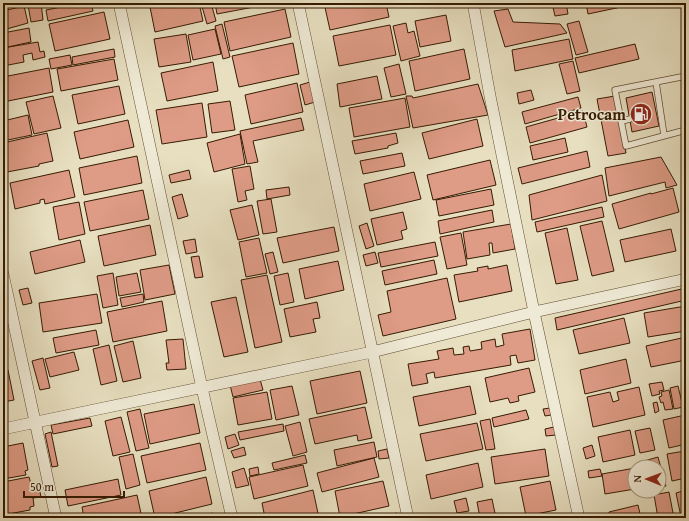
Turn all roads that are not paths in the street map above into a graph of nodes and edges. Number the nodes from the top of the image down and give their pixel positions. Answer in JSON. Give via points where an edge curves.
{"nodes":[{"id":1,"x":119,"y":3,"type":"edge"},
{"id":2,"x":298,"y":3,"type":"edge"},
{"id":3,"x":473,"y":3,"type":"edge"},
{"id":4,"x":686,"y":76,"type":"edge"},
{"id":5,"x":656,"y":82,"type":"junction"},
{"id":6,"x":630,"y":119,"type":"dead end"},
{"id":7,"x":622,"y":121,"type":"junction"},
{"id":8,"x":686,"y":130,"type":"edge"},
{"id":9,"x":664,"y":135,"type":"junction"},
{"id":10,"x":3,"y":274,"type":"edge"},
{"id":11,"x":686,"y":279,"type":"edge"},
{"id":12,"x":534,"y":312,"type":"junction"},
{"id":13,"x":372,"y":352,"type":"junction"},
{"id":14,"x":202,"y":388,"type":"junction"},
{"id":15,"x":35,"y":423,"type":"junction"},
{"id":16,"x":3,"y":429,"type":"edge"},
{"id":17,"x":56,"y":518,"type":"edge"},
{"id":18,"x":232,"y":518,"type":"edge"},
{"id":19,"x":408,"y":518,"type":"edge"},
{"id":20,"x":579,"y":518,"type":"edge"}],
"edges":[{"from":1,"to":14,"type":"street"},
{"from":2,"to":13,"type":"street"},
{"from":3,"to":12,"type":"street"},
{"from":4,"to":5,"type":"lane"},
{"from":5,"to":7,"type":"lane","via":[[615,90]]},
{"from":5,"to":9,"type":"lane","via":[[658,112]]},
{"from":6,"to":7,"type":"lane"},
{"from":7,"to":9,"type":"lane","via":[[626,146]]},
{"from":8,"to":9,"type":"lane"},
{"from":10,"to":15,"type":"street"},
{"from":11,"to":12,"type":"street"},
{"from":12,"to":13,"type":"street"},
{"from":12,"to":20,"type":"street"},
{"from":13,"to":14,"type":"street"},
{"from":13,"to":19,"type":"street"},
{"from":14,"to":15,"type":"street"},
{"from":14,"to":18,"type":"street"},
{"from":15,"to":16,"type":"street"},
{"from":15,"to":17,"type":"street"}]}
